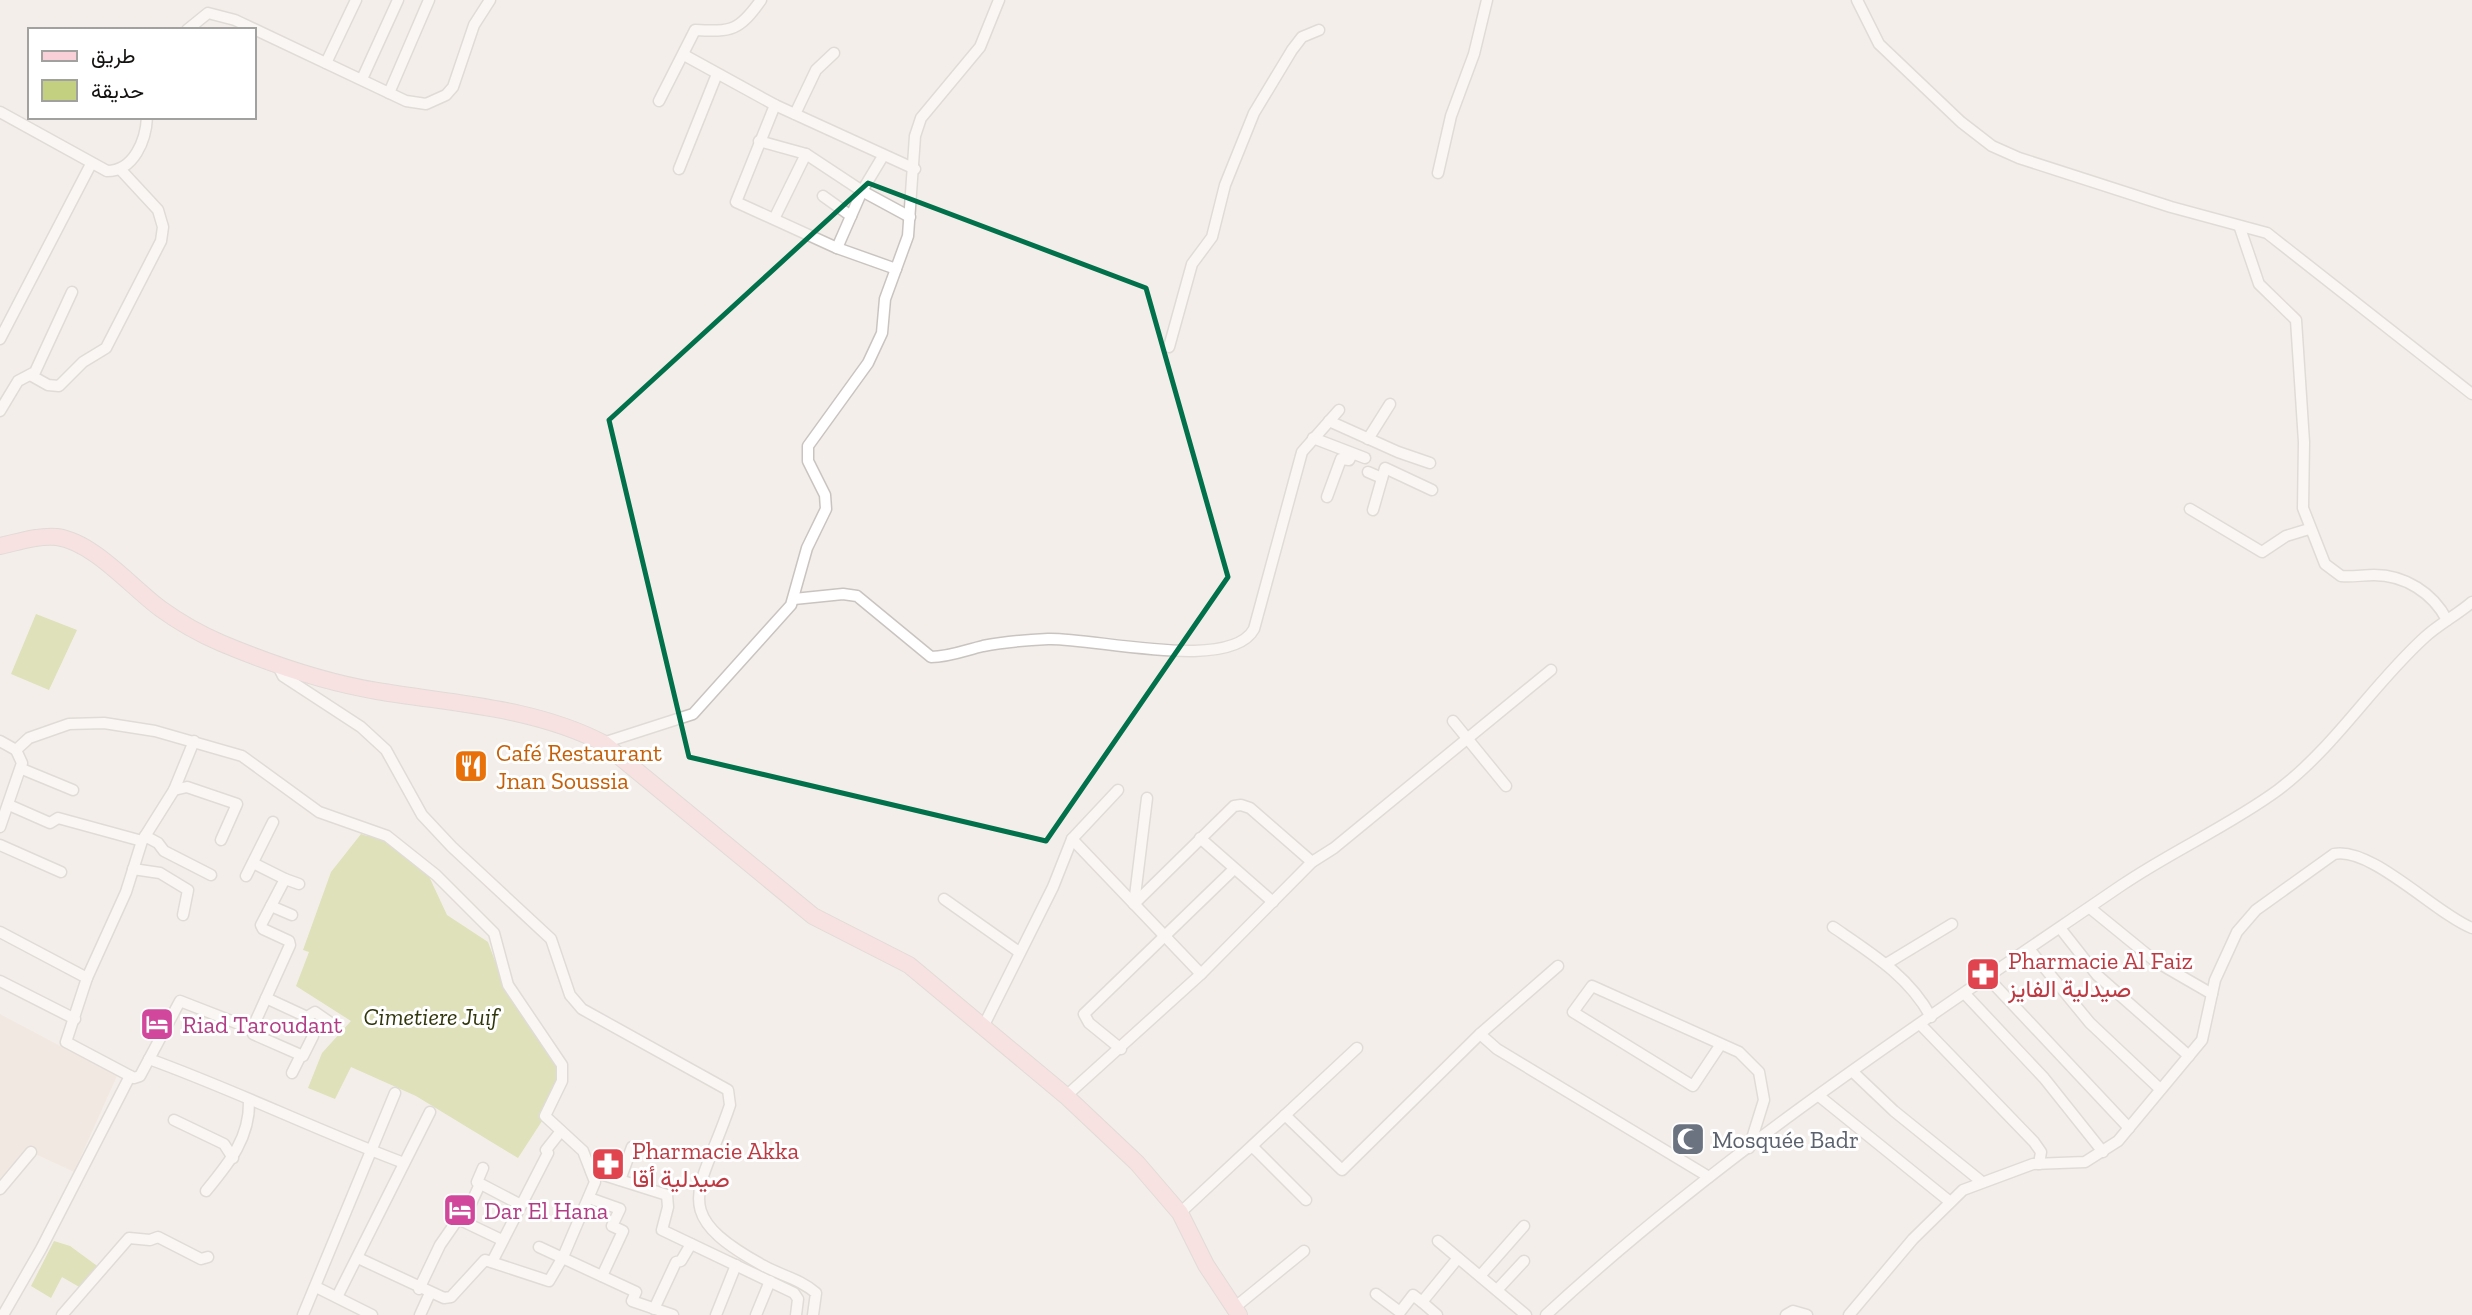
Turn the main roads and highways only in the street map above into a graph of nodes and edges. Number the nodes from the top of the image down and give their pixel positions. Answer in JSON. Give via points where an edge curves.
{"nodes":[{"id":1,"x":0,"y":546,"type":"edge"},
{"id":2,"x":1237,"y":1312,"type":"edge"}],
"edges":[{"from":1,"to":2,"type":"main road","via":[[41,538],[68,540],[99,558],[161,609],[209,638],[278,666],[376,691],[512,712],[565,726],[603,743],[813,916],[901,960],[1066,1096],[1138,1163],[1180,1213]]}]}
